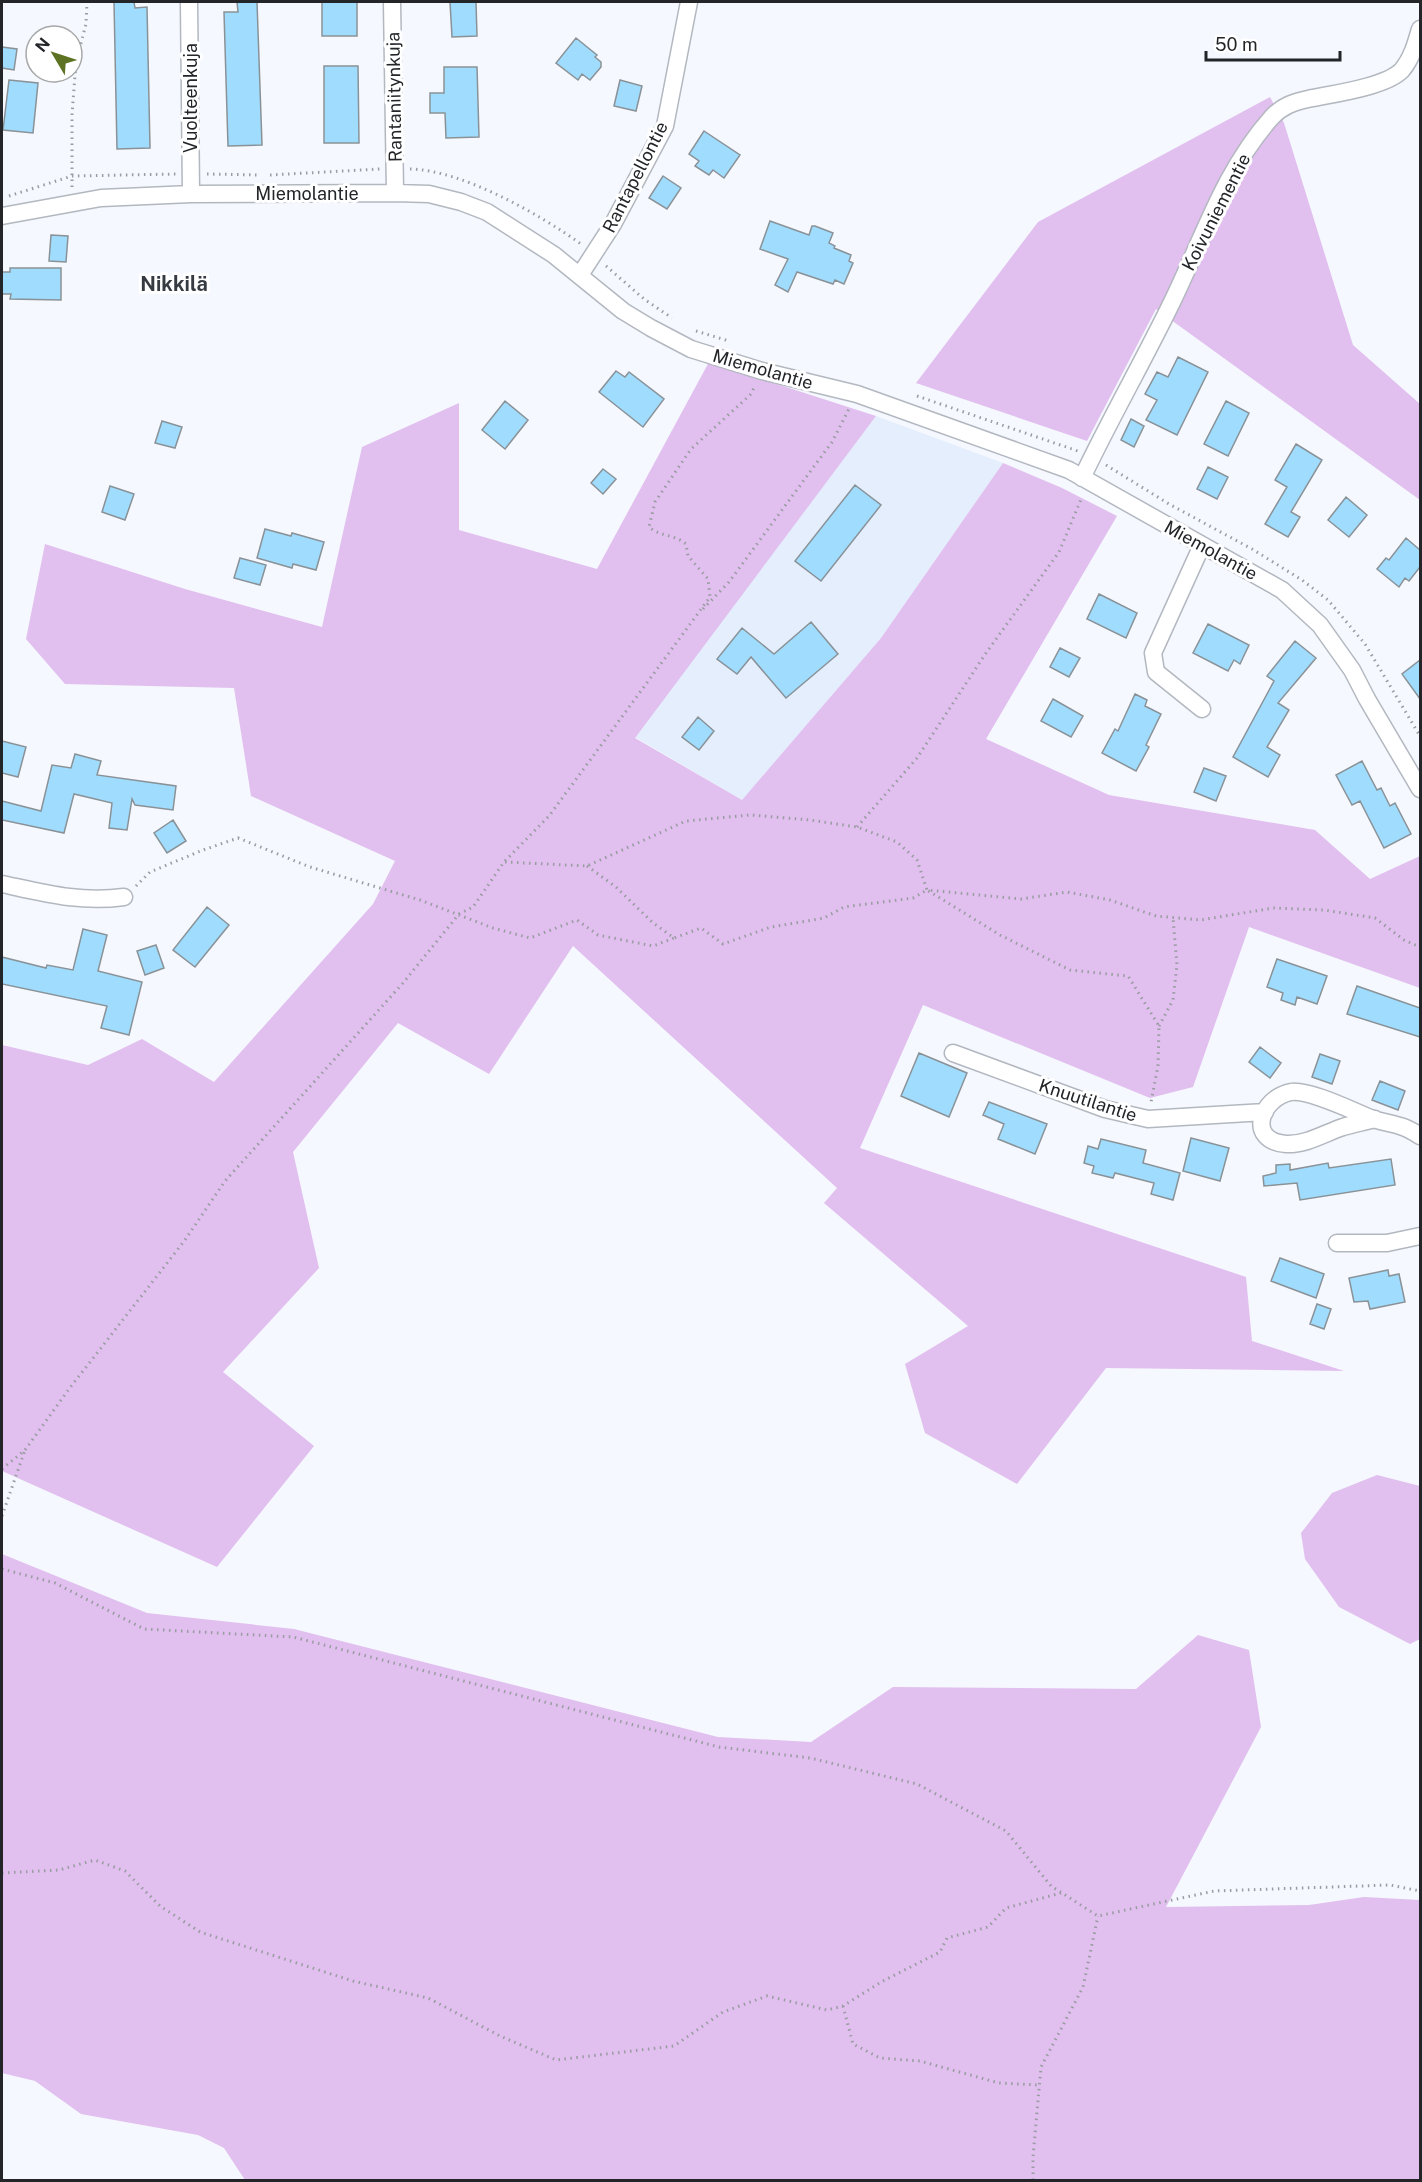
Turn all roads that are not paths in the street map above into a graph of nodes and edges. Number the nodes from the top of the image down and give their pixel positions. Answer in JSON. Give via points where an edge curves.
{"nodes":[{"id":1,"x":189,"y":2,"type":"edge"},
{"id":2,"x":392,"y":2,"type":"edge"},
{"id":3,"x":689,"y":2,"type":"edge"},
{"id":4,"x":1420,"y":29,"type":"edge"},
{"id":5,"x":395,"y":193,"type":"junction"},
{"id":6,"x":191,"y":194,"type":"junction"},
{"id":7,"x":2,"y":216,"type":"edge"},
{"id":8,"x":580,"y":275,"type":"junction"},
{"id":9,"x":1086,"y":480,"type":"junction"},
{"id":10,"x":1202,"y":545,"type":"junction"},
{"id":11,"x":1202,"y":709,"type":"dead end"},
{"id":12,"x":1420,"y":789,"type":"edge"},
{"id":13,"x":2,"y":884,"type":"edge"},
{"id":14,"x":124,"y":897,"type":"road end"},
{"id":15,"x":953,"y":1053,"type":"dead end"},
{"id":16,"x":1265,"y":1112,"type":"junction"},
{"id":17,"x":1375,"y":1119,"type":"junction"},
{"id":18,"x":1420,"y":1136,"type":"edge"},
{"id":19,"x":1420,"y":1236,"type":"edge"},
{"id":20,"x":1337,"y":1243,"type":"dead end"}],
"edges":[{"from":1,"to":6,"type":"street","name":"Vuolteenkuja"},
{"from":2,"to":5,"type":"street","name":"Rantaniitynkuja"},
{"from":3,"to":8,"type":"street","name":"Rantapellontie","via":[[665,126],[613,224]]},
{"from":4,"to":9,"type":"street","name":"Koivuniementie","via":[[1412,54],[1397,75],[1377,84],[1287,105],[1273,116],[1247,150],[1130,380]]},
{"from":5,"to":6,"type":"street","name":"Miemolantie"},
{"from":5,"to":8,"type":"street","name":"Miemolantie","via":[[429,194],[487,212]]},
{"from":6,"to":7,"type":"street","name":"Miemolantie","via":[[100,198]]},
{"from":8,"to":9,"type":"street","name":"Miemolantie","via":[[623,311],[691,349],[857,394],[1069,470]]},
{"from":9,"to":10,"type":"street","name":"Miemolantie"},
{"from":10,"to":11,"type":"street","via":[[1153,653],[1156,672]]},
{"from":10,"to":12,"type":"street","name":"Miemolantie","via":[[1282,590],[1320,625],[1352,670]]},
{"from":13,"to":14,"type":"street","via":[[69,898],[98,901]]},
{"from":15,"to":16,"type":"street","name":"Knuutilantie","via":[[1105,1109],[1148,1119]]},
{"from":16,"to":17,"type":"street","via":[[1276,1097],[1293,1092],[1321,1098]]},
{"from":16,"to":17,"type":"street","via":[[1262,1130],[1276,1142],[1287,1144]]},
{"from":17,"to":18,"type":"street"},
{"from":19,"to":20,"type":"street","via":[[1387,1243]]}]}
